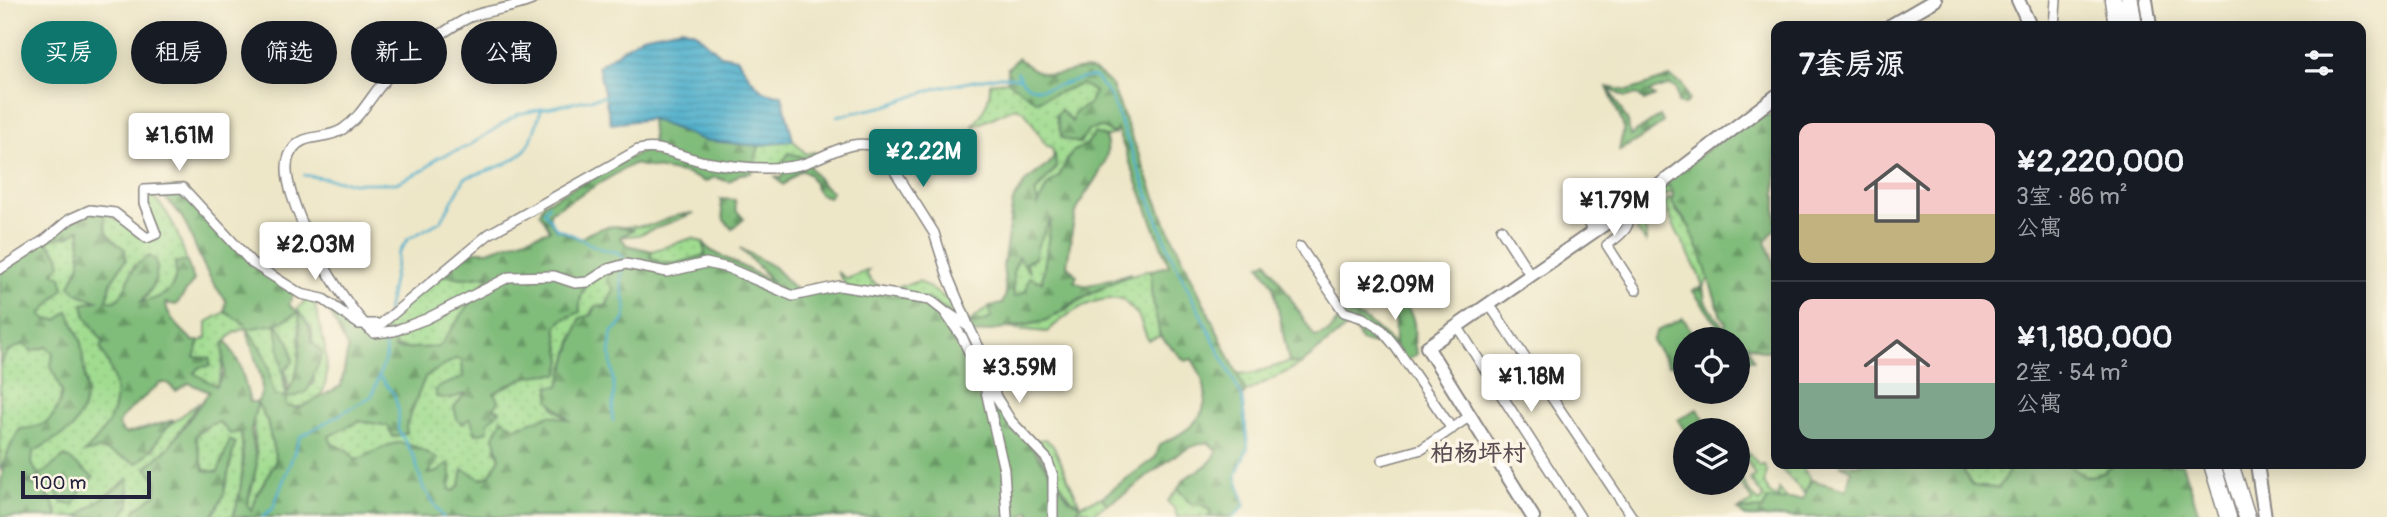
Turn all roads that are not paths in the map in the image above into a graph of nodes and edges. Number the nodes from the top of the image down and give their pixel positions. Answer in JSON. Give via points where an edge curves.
{"nodes":[{"id":1,"x":532,"y":0,"type":"edge"},
{"id":2,"x":1935,"y":0,"type":"edge"},
{"id":3,"x":2018,"y":0,"type":"edge"},
{"id":4,"x":2056,"y":0,"type":"edge"},
{"id":5,"x":2113,"y":0,"type":"edge"},
{"id":6,"x":2129,"y":0,"type":"edge"},
{"id":7,"x":2146,"y":0,"type":"edge"},
{"id":8,"x":1899,"y":21,"type":"edge"},
{"id":9,"x":2028,"y":21,"type":"edge"},
{"id":10,"x":2054,"y":21,"type":"edge"},
{"id":11,"x":2116,"y":21,"type":"edge"},
{"id":12,"x":2132,"y":21,"type":"edge"},
{"id":13,"x":2149,"y":21,"type":"edge"},
{"id":14,"x":1771,"y":100,"type":"edge"},
{"id":15,"x":1570,"y":196,"type":"dead end"},
{"id":16,"x":1630,"y":207,"type":"junction"},
{"id":17,"x":1501,"y":229,"type":"dead end"},
{"id":18,"x":1594,"y":232,"type":"junction"},
{"id":19,"x":1300,"y":247,"type":"dead end"},
{"id":20,"x":0,"y":269,"type":"edge"},
{"id":21,"x":1531,"y":276,"type":"junction"},
{"id":22,"x":1636,"y":290,"type":"dead end"},
{"id":23,"x":1489,"y":304,"type":"junction"},
{"id":24,"x":944,"y":311,"type":"junction"},
{"id":25,"x":363,"y":324,"type":"junction"},
{"id":26,"x":1457,"y":326,"type":"junction"},
{"id":27,"x":969,"y":327,"type":"junction"},
{"id":28,"x":1471,"y":416,"type":"junction"},
{"id":29,"x":1452,"y":429,"type":"junction"},
{"id":30,"x":1382,"y":460,"type":"dead end"},
{"id":31,"x":2214,"y":469,"type":"edge"},
{"id":32,"x":2232,"y":469,"type":"edge"},
{"id":33,"x":2257,"y":469,"type":"edge"},
{"id":34,"x":1007,"y":517,"type":"edge"},
{"id":35,"x":1053,"y":517,"type":"edge"},
{"id":36,"x":1533,"y":517,"type":"edge"},
{"id":37,"x":1580,"y":517,"type":"edge"},
{"id":38,"x":1632,"y":517,"type":"edge"},
{"id":39,"x":2228,"y":517,"type":"edge"},
{"id":40,"x":2247,"y":517,"type":"edge"},
{"id":41,"x":2265,"y":517,"type":"edge"}],
"edges":[{"from":1,"to":25,"type":"street","via":[[465,20],[389,76],[344,128],[305,138],[292,150],[286,171],[309,236],[324,270]]},
{"from":2,"to":8,"type":"street"},
{"from":3,"to":9,"type":"street"},
{"from":4,"to":10,"type":"street"},
{"from":5,"to":11,"type":"highway"},
{"from":6,"to":12,"type":"highway"},
{"from":7,"to":13,"type":"street"},
{"from":14,"to":16,"type":"street"},
{"from":15,"to":18,"type":"street"},
{"from":16,"to":18,"type":"street"},
{"from":16,"to":22,"type":"street","via":[[1631,222],[1607,245]]},
{"from":17,"to":21,"type":"street"},
{"from":18,"to":21,"type":"street"},
{"from":19,"to":29,"type":"street","via":[[1344,312],[1382,330]]},
{"from":20,"to":25,"type":"street","via":[[69,219],[90,210],[115,214],[146,238],[156,234],[144,190],[183,188],[252,263],[301,294],[323,299]]},
{"from":21,"to":23,"type":"street"},
{"from":23,"to":26,"type":"street"},
{"from":23,"to":38,"type":"street"},
{"from":24,"to":25,"type":"street","via":[[930,300],[847,287],[793,296],[706,263],[667,272],[626,264],[587,282],[509,277],[394,331],[374,333]]},
{"from":24,"to":27,"type":"street"},
{"from":24,"to":34,"type":"street","via":[[985,387],[1004,470]]},
{"from":25,"to":27,"type":"street","via":[[381,324],[489,234],[638,150],[653,146],[705,162],[772,167],[796,165],[857,143],[881,149],[934,233]]},
{"from":26,"to":28,"type":"street","via":[[1427,347]]},
{"from":26,"to":37,"type":"street"},
{"from":27,"to":35,"type":"street","via":[[996,397],[1047,460],[1053,476]]},
{"from":28,"to":29,"type":"street"},
{"from":28,"to":36,"type":"street"},
{"from":29,"to":30,"type":"street","via":[[1422,449]]},
{"from":31,"to":39,"type":"highway"},
{"from":32,"to":40,"type":"highway"},
{"from":33,"to":41,"type":"street"}]}
